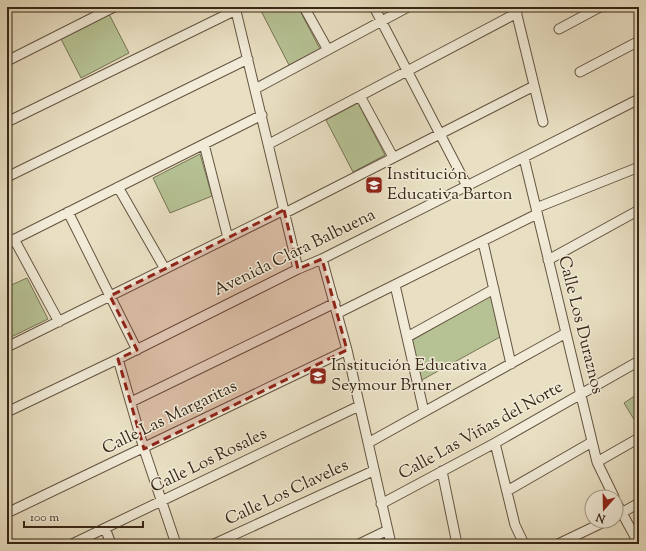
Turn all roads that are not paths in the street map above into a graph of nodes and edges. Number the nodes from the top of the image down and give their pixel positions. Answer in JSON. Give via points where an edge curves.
{"nodes":[{"id":1,"x":114,"y":7,"type":"edge"},
{"id":2,"x":304,"y":7,"type":"edge"},
{"id":3,"x":374,"y":7,"type":"edge"},
{"id":4,"x":408,"y":7,"type":"edge"},
{"id":5,"x":600,"y":7,"type":"edge"},
{"id":6,"x":235,"y":9,"type":"edge"},
{"id":7,"x":516,"y":10,"type":"edge"},
{"id":8,"x":381,"y":21,"type":"junction"},
{"id":9,"x":559,"y":28,"type":"dead end"},
{"id":10,"x":639,"y":40,"type":"edge"},
{"id":11,"x":328,"y":50,"type":"junction"},
{"id":12,"x":248,"y":59,"type":"junction"},
{"id":13,"x":7,"y":61,"type":"edge"},
{"id":14,"x":407,"y":71,"type":"junction"},
{"id":15,"x":580,"y":72,"type":"dead end"},
{"id":16,"x":534,"y":86,"type":"junction"},
{"id":17,"x":255,"y":89,"type":"junction"},
{"id":18,"x":360,"y":96,"type":"junction"},
{"id":19,"x":639,"y":99,"type":"edge"},
{"id":20,"x":262,"y":115,"type":"junction"},
{"id":21,"x":7,"y":122,"type":"edge"},
{"id":22,"x":542,"y":122,"type":"dead end"},
{"id":23,"x":440,"y":133,"type":"junction"},
{"id":24,"x":204,"y":144,"type":"junction"},
{"id":25,"x":269,"y":144,"type":"junction"},
{"id":26,"x":393,"y":157,"type":"junction"},
{"id":27,"x":524,"y":158,"type":"junction"},
{"id":28,"x":639,"y":167,"type":"edge"},
{"id":29,"x":7,"y":177,"type":"edge"},
{"id":30,"x":468,"y":186,"type":"junction"},
{"id":31,"x":118,"y":187,"type":"junction"},
{"id":32,"x":639,"y":210,"type":"edge"},
{"id":33,"x":536,"y":211,"type":"junction"},
{"id":34,"x":68,"y":212,"type":"junction"},
{"id":35,"x":285,"y":212,"type":"junction"},
{"id":36,"x":228,"y":238,"type":"junction"},
{"id":37,"x":10,"y":241,"type":"edge"},
{"id":38,"x":483,"y":242,"type":"junction"},
{"id":39,"x":322,"y":259,"type":"junction"},
{"id":40,"x":548,"y":260,"type":"junction"},
{"id":41,"x":165,"y":269,"type":"junction"},
{"id":42,"x":298,"y":269,"type":"junction"},
{"id":43,"x":395,"y":285,"type":"junction"},
{"id":44,"x":494,"y":289,"type":"junction"},
{"id":45,"x":110,"y":296,"type":"junction"},
{"id":46,"x":335,"y":303,"type":"junction"},
{"id":47,"x":338,"y":313,"type":"junction"},
{"id":48,"x":59,"y":322,"type":"junction"},
{"id":49,"x":566,"y":333,"type":"junction"},
{"id":50,"x":407,"y":337,"type":"junction"},
{"id":51,"x":7,"y":347,"type":"edge"},
{"id":52,"x":137,"y":350,"type":"junction"},
{"id":53,"x":347,"y":350,"type":"junction"},
{"id":54,"x":118,"y":359,"type":"junction"},
{"id":55,"x":639,"y":361,"type":"edge"},
{"id":56,"x":511,"y":364,"type":"junction"},
{"id":57,"x":580,"y":394,"type":"junction"},
{"id":58,"x":131,"y":402,"type":"junction"},
{"id":59,"x":359,"y":406,"type":"junction"},
{"id":60,"x":7,"y":412,"type":"edge"},
{"id":61,"x":424,"y":412,"type":"junction"},
{"id":62,"x":639,"y":438,"type":"edge"},
{"id":63,"x":592,"y":442,"type":"junction"},
{"id":64,"x":368,"y":443,"type":"junction"},
{"id":65,"x":495,"y":443,"type":"junction"},
{"id":66,"x":144,"y":449,"type":"junction"},
{"id":67,"x":597,"y":462,"type":"junction"},
{"id":68,"x":373,"y":471,"type":"junction"},
{"id":69,"x":442,"y":471,"type":"junction"},
{"id":70,"x":610,"y":489,"type":"edge"},
{"id":71,"x":507,"y":491,"type":"junction"},
{"id":72,"x":160,"y":502,"type":"junction"},
{"id":73,"x":381,"y":504,"type":"junction"},
{"id":74,"x":639,"y":504,"type":"edge"},
{"id":75,"x":624,"y":512,"type":"edge"},
{"id":76,"x":7,"y":513,"type":"edge"},
{"id":77,"x":624,"y":522,"type":"edge"},
{"id":78,"x":105,"y":528,"type":"junction"},
{"id":79,"x":589,"y":529,"type":"edge"},
{"id":80,"x":388,"y":530,"type":"junction"},
{"id":81,"x":72,"y":544,"type":"edge"},
{"id":82,"x":111,"y":544,"type":"edge"},
{"id":83,"x":176,"y":544,"type":"edge"},
{"id":84,"x":214,"y":544,"type":"edge"},
{"id":85,"x":359,"y":544,"type":"edge"},
{"id":86,"x":391,"y":544,"type":"edge"},
{"id":87,"x":457,"y":544,"type":"edge"},
{"id":88,"x":524,"y":544,"type":"edge"},
{"id":89,"x":558,"y":544,"type":"edge"},
{"id":90,"x":639,"y":544,"type":"edge"}],
"edges":[{"from":1,"to":13,"type":"street"},
{"from":2,"to":11,"type":"street"},
{"from":3,"to":8,"type":"street"},
{"from":4,"to":8,"type":"street"},
{"from":5,"to":9,"type":"street"},
{"from":6,"to":12,"type":"street"},
{"from":6,"to":21,"type":"street"},
{"from":7,"to":14,"type":"street"},
{"from":7,"to":16,"type":"street"},
{"from":8,"to":11,"type":"street"},
{"from":8,"to":14,"type":"street"},
{"from":10,"to":15,"type":"street"},
{"from":11,"to":17,"type":"street"},
{"from":12,"to":17,"type":"street"},
{"from":12,"to":29,"type":"street"},
{"from":14,"to":18,"type":"street"},
{"from":14,"to":23,"type":"street"},
{"from":16,"to":22,"type":"street"},
{"from":16,"to":23,"type":"street"},
{"from":17,"to":20,"type":"street"},
{"from":18,"to":25,"type":"street"},
{"from":18,"to":26,"type":"street"},
{"from":19,"to":27,"type":"street","name":"Avenida Clara Balbuena"},
{"from":20,"to":24,"type":"street"},
{"from":20,"to":25,"type":"street"},
{"from":23,"to":26,"type":"street"},
{"from":23,"to":30,"type":"street"},
{"from":24,"to":31,"type":"street"},
{"from":24,"to":36,"type":"street"},
{"from":25,"to":35,"type":"street"},
{"from":26,"to":35,"type":"street"},
{"from":27,"to":30,"type":"street","name":"Avenida Clara Balbuena"},
{"from":27,"to":33,"type":"street","name":"Calle Los Duraznos"},
{"from":28,"to":33,"type":"street"},
{"from":30,"to":39,"type":"street","name":"Avenida Clara Balbuena"},
{"from":31,"to":34,"type":"street"},
{"from":31,"to":41,"type":"street"},
{"from":32,"to":40,"type":"street"},
{"from":33,"to":38,"type":"street"},
{"from":33,"to":40,"type":"street","name":"Calle Los Duraznos"},
{"from":34,"to":37,"type":"street"},
{"from":34,"to":45,"type":"street"},
{"from":35,"to":36,"type":"street"},
{"from":35,"to":42,"type":"street"},
{"from":36,"to":41,"type":"street"},
{"from":37,"to":48,"type":"street"},
{"from":38,"to":43,"type":"street"},
{"from":38,"to":44,"type":"street"},
{"from":39,"to":42,"type":"street","name":"Avenida Clara Balbuena"},
{"from":39,"to":46,"type":"street"},
{"from":40,"to":49,"type":"street","name":"Calle Los Duraznos"},
{"from":41,"to":45,"type":"street"},
{"from":42,"to":52,"type":"street","name":"Avenida Clara Balbuena"},
{"from":43,"to":47,"type":"street"},
{"from":43,"to":50,"type":"street"},
{"from":44,"to":50,"type":"street"},
{"from":44,"to":56,"type":"street"},
{"from":45,"to":48,"type":"street"},
{"from":45,"to":52,"type":"street"},
{"from":46,"to":47,"type":"street"},
{"from":46,"to":58,"type":"street"},
{"from":47,"to":53,"type":"street"},
{"from":48,"to":51,"type":"street"},
{"from":49,"to":56,"type":"street"},
{"from":49,"to":57,"type":"street","name":"Calle Los Duraznos"},
{"from":50,"to":61,"type":"street"},
{"from":52,"to":54,"type":"street","name":"Avenida Clara Balbuena"},
{"from":53,"to":59,"type":"street"},
{"from":53,"to":66,"type":"street","name":"Calle Las Margaritas"},
{"from":54,"to":58,"type":"street"},
{"from":54,"to":60,"type":"street","name":"Avenida Clara Balbuena"},
{"from":55,"to":57,"type":"street","name":"Calle Las Viñas del Norte"},
{"from":56,"to":61,"type":"street"},
{"from":57,"to":63,"type":"street","name":"Calle Los Duraznos"},
{"from":57,"to":65,"type":"street","name":"Calle Las Viñas del Norte"},
{"from":58,"to":66,"type":"street"},
{"from":59,"to":64,"type":"street"},
{"from":59,"to":72,"type":"street","name":"Calle Los Rosales"},
{"from":61,"to":64,"type":"street"},
{"from":62,"to":67,"type":"street"},
{"from":63,"to":67,"type":"street","name":"Calle Los Duraznos"},
{"from":63,"to":71,"type":"street"},
{"from":64,"to":68,"type":"street"},
{"from":65,"to":69,"type":"street","name":"Calle Las Viñas del Norte"},
{"from":65,"to":71,"type":"street"},
{"from":66,"to":72,"type":"street"},
{"from":66,"to":76,"type":"street","name":"Calle Las Margaritas"},
{"from":67,"to":70,"type":"street","name":"Calle Los Duraznos"},
{"from":68,"to":73,"type":"street"},
{"from":68,"to":84,"type":"street","name":"Calle Los Claveles"},
{"from":69,"to":73,"type":"street","name":"Calle Las Viñas del Norte"},
{"from":69,"to":87,"type":"street"},
{"from":71,"to":88,"type":"street","via":[[515,525]]},
{"from":72,"to":78,"type":"street","name":"Calle Los Rosales"},
{"from":72,"to":83,"type":"street"},
{"from":73,"to":80,"type":"street"},
{"from":74,"to":75,"type":"street"},
{"from":77,"to":90,"type":"street"},
{"from":78,"to":81,"type":"street","name":"Calle Los Rosales"},
{"from":78,"to":82,"type":"street"},
{"from":79,"to":89,"type":"street"},
{"from":80,"to":85,"type":"street"},
{"from":80,"to":86,"type":"street"}]}
